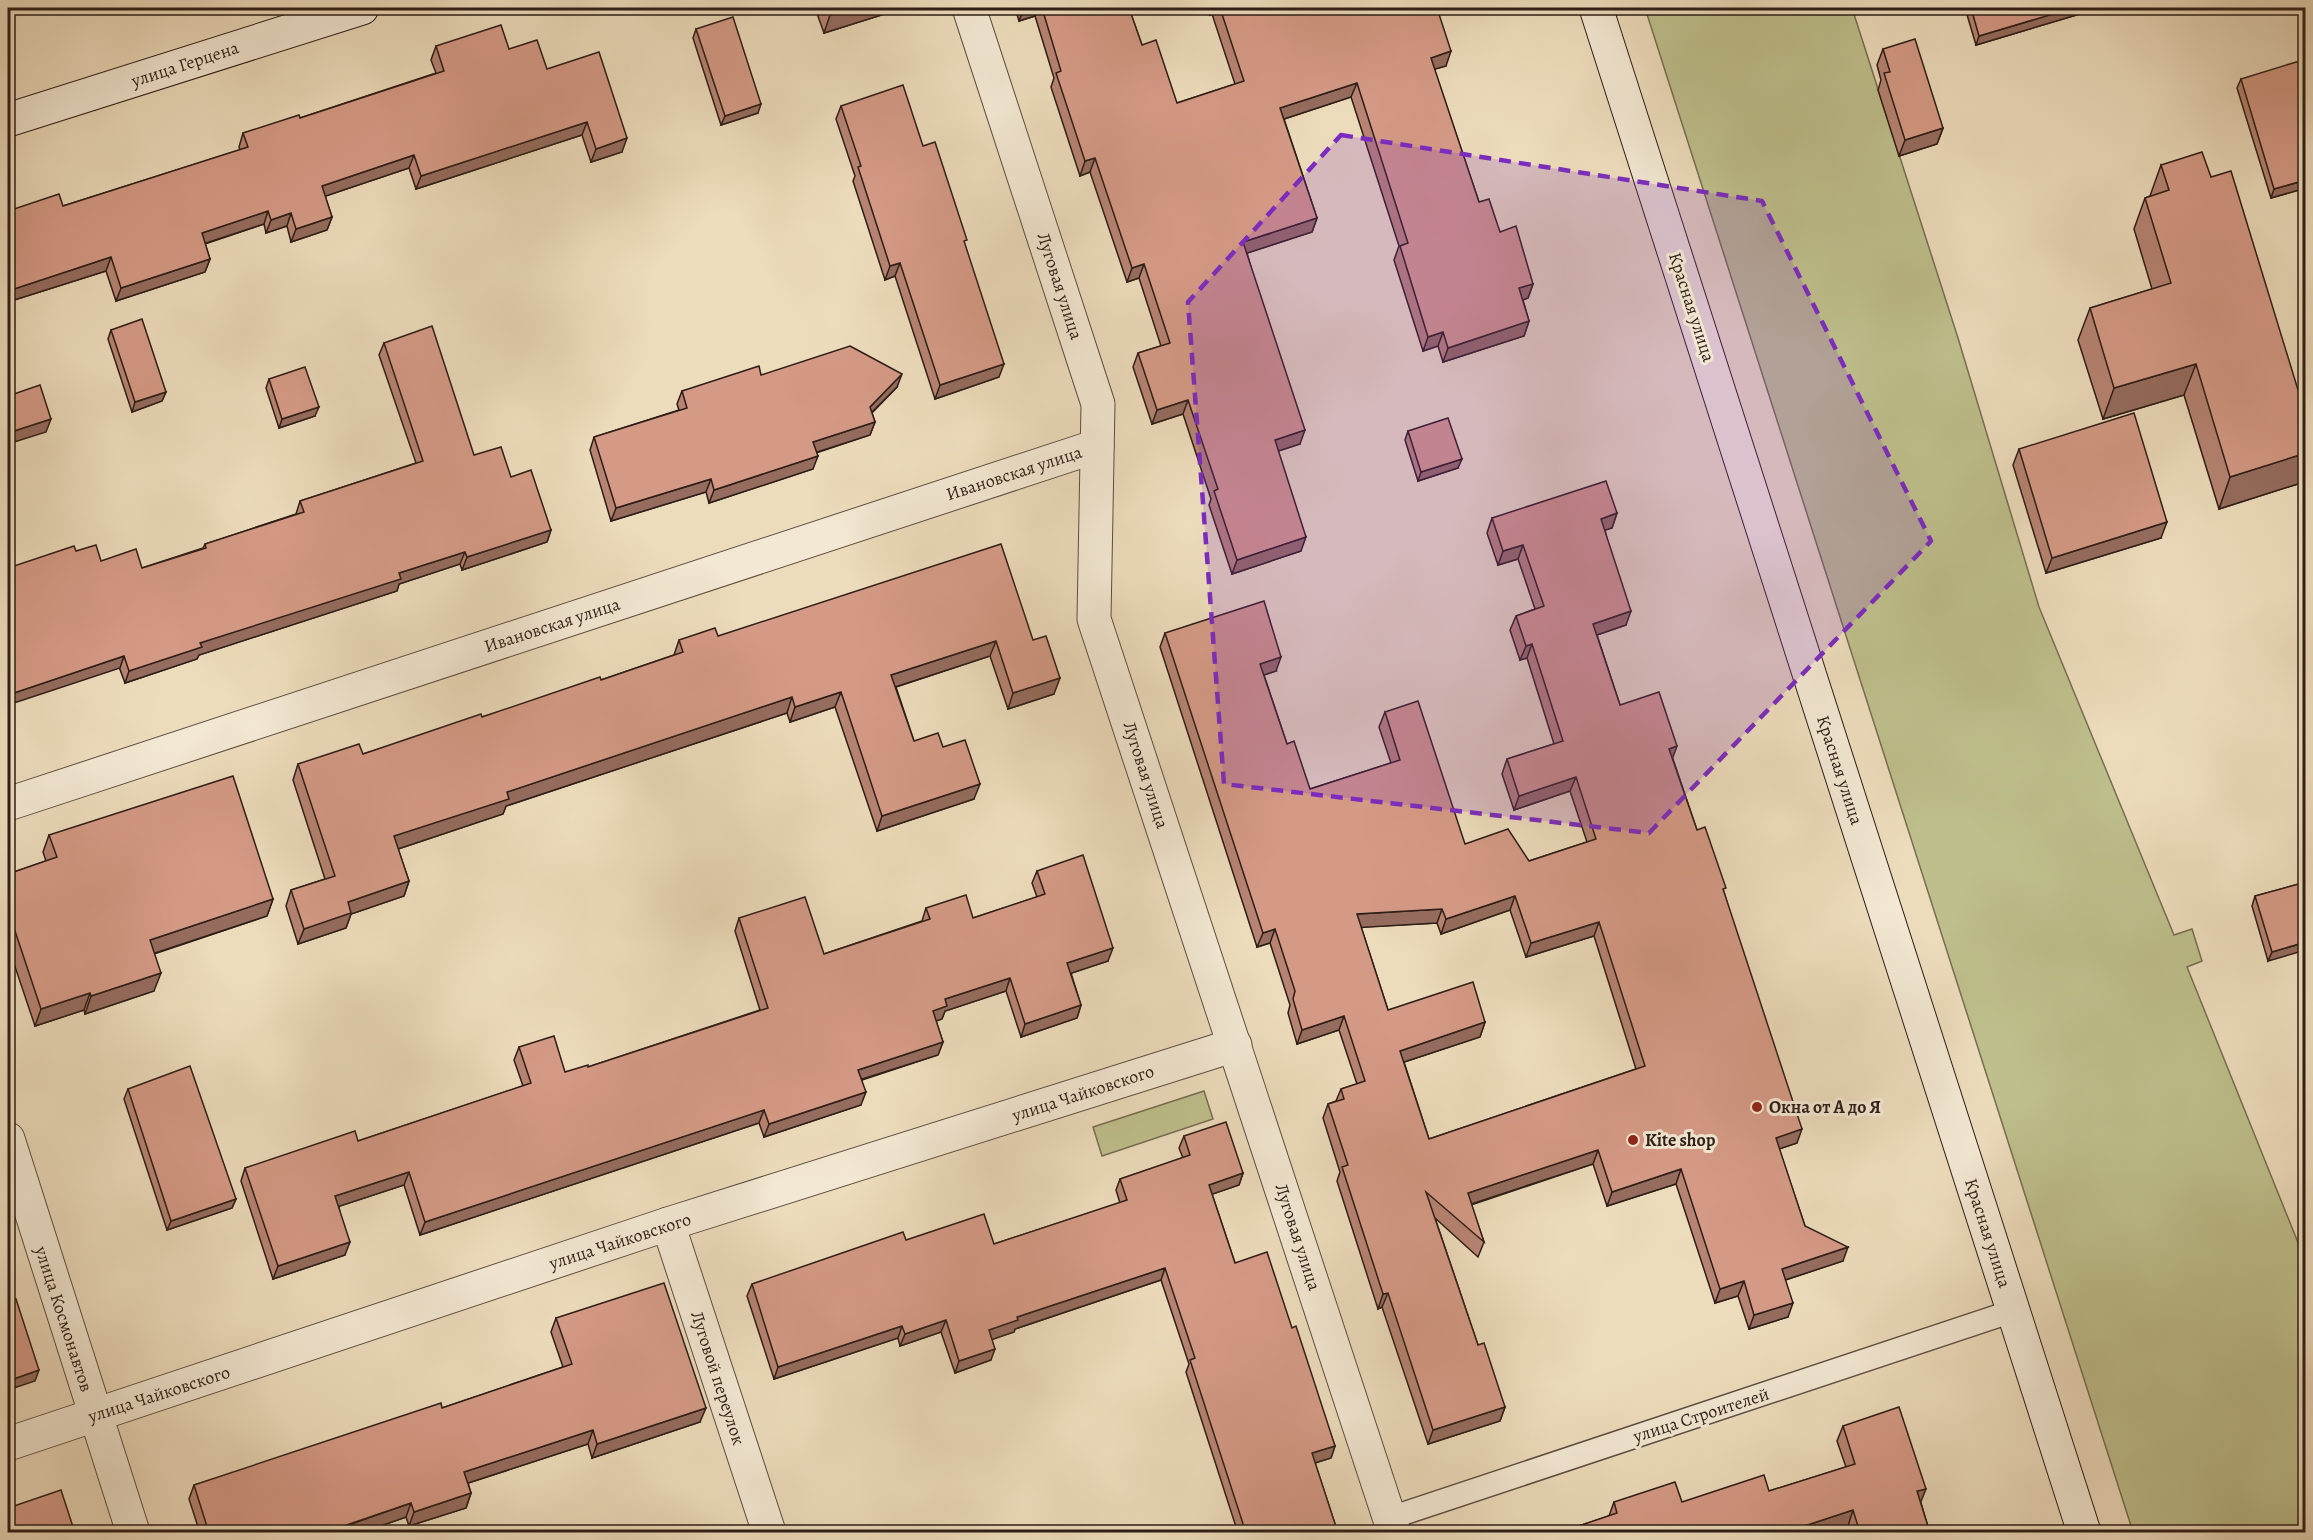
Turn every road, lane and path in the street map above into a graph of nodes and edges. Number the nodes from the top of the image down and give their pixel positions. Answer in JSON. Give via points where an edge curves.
{"nodes":[{"id":1,"x":362,"y":8,"type":"edge"},
{"id":2,"x":969,"y":8,"type":"edge"},
{"id":3,"x":1596,"y":8,"type":"edge"},
{"id":4,"x":8,"y":120,"type":"edge"},
{"id":5,"x":1097,"y":446,"type":"junction"},
{"id":6,"x":8,"y":804,"type":"edge"},
{"id":7,"x":1235,"y":1045,"type":"junction"},
{"id":8,"x":8,"y":1139,"type":"edge"},
{"id":9,"x":668,"y":1224,"type":"junction"},
{"id":10,"x":2013,"y":1311,"type":"junction"},
{"id":11,"x":94,"y":1415,"type":"junction"},
{"id":12,"x":8,"y":1444,"type":"edge"},
{"id":13,"x":1392,"y":1526,"type":"edge"},
{"id":14,"x":133,"y":1533,"type":"edge"},
{"id":15,"x":769,"y":1533,"type":"edge"},
{"id":16,"x":2084,"y":1533,"type":"edge"}],
"edges":[{"from":1,"to":4,"type":"street","name":"улица Герцена"},
{"from":2,"to":5,"type":"street","name":"Луговая улица","via":[[1098,405]]},
{"from":3,"to":10,"type":"street","name":"Красная улица"},
{"from":5,"to":6,"type":"street","name":"Ивановская улица"},
{"from":5,"to":7,"type":"street","name":"Луговая улица","via":[[1094,619]]},
{"from":7,"to":9,"type":"street","name":"улица Чайковского"},
{"from":7,"to":13,"type":"street","name":"Луговая улица"},
{"from":8,"to":11,"type":"street","name":"улица Космонавтов"},
{"from":9,"to":11,"type":"street","name":"улица Чайковского"},
{"from":9,"to":15,"type":"street","name":"Луговой переулок"},
{"from":10,"to":13,"type":"lane","name":"улица Строителей"},
{"from":10,"to":16,"type":"street","name":"Красная улица"},
{"from":11,"to":12,"type":"street","name":"улица Чайковского"},
{"from":11,"to":14,"type":"street","name":"улица Космонавтов"}]}
